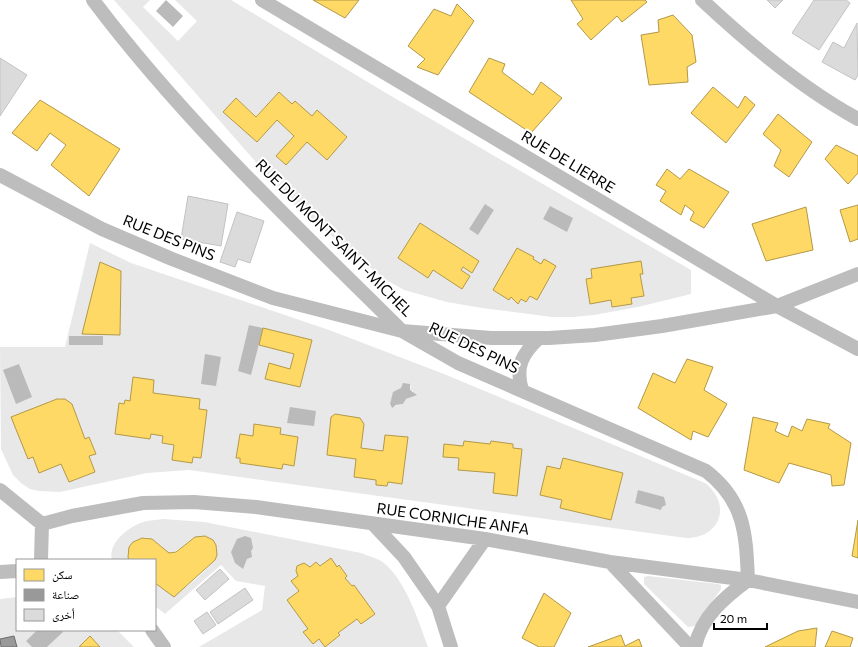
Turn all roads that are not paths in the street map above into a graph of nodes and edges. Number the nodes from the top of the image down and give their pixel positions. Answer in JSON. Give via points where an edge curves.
{"nodes":[{"id":1,"x":94,"y":0,"type":"edge"},
{"id":2,"x":262,"y":0,"type":"edge"},
{"id":3,"x":702,"y":0,"type":"edge"},
{"id":4,"x":858,"y":119,"type":"edge"},
{"id":5,"x":0,"y":176,"type":"edge"},
{"id":6,"x":858,"y":274,"type":"edge"},
{"id":7,"x":777,"y":306,"type":"junction"},
{"id":8,"x":402,"y":331,"type":"junction"},
{"id":9,"x":539,"y":338,"type":"junction"},
{"id":10,"x":858,"y":349,"type":"edge"},
{"id":11,"x":522,"y":390,"type":"junction"},
{"id":12,"x":0,"y":490,"type":"edge"},
{"id":13,"x":42,"y":524,"type":"junction"},
{"id":14,"x":373,"y":524,"type":"junction"},
{"id":15,"x":485,"y":539,"type":"junction"},
{"id":16,"x":41,"y":559,"type":"edge"},
{"id":17,"x":610,"y":562,"type":"junction"},
{"id":18,"x":16,"y":571,"type":"edge"},
{"id":19,"x":0,"y":572,"type":"edge"},
{"id":20,"x":748,"y":580,"type":"junction"},
{"id":21,"x":858,"y":602,"type":"edge"},
{"id":22,"x":438,"y":606,"type":"junction"},
{"id":23,"x":153,"y":631,"type":"edge"},
{"id":24,"x":164,"y":647,"type":"edge"},
{"id":25,"x":451,"y":647,"type":"edge"},
{"id":26,"x":690,"y":647,"type":"edge"},
{"id":27,"x":695,"y":647,"type":"edge"}],
"edges":[{"from":1,"to":8,"type":"street","name":"RUE DU MONT SAINT-MICHEL","via":[[205,133]]},
{"from":2,"to":7,"type":"street","name":"RUE DE LIERRE"},
{"from":3,"to":4,"type":"street","via":[[731,28],[782,68],[838,108]]},
{"from":5,"to":8,"type":"street","name":"RUE DES PINS","via":[[102,229],[273,298]]},
{"from":6,"to":7,"type":"street","name":"RUE DU MONT SAINT-MICHEL"},
{"from":7,"to":9,"type":"street","name":"RUE DU MONT SAINT-MICHEL","via":[[655,327],[595,335]]},
{"from":7,"to":10,"type":"street","name":"RUE DE LIERRE"},
{"from":8,"to":9,"type":"street","name":"RUE DU MONT SAINT-MICHEL","via":[[491,338]]},
{"from":8,"to":11,"type":"street","name":"RUE DES PINS","via":[[458,363]]},
{"from":9,"to":11,"type":"street","via":[[523,355],[519,373]]},
{"from":11,"to":20,"type":"street","name":"RUE DES PINS","via":[[706,471],[719,481],[730,494],[739,512],[744,533]]},
{"from":12,"to":13,"type":"street"},
{"from":13,"to":14,"type":"street","name":"RUE CORNICHE ANFA","via":[[143,503],[194,502],[256,507]]},
{"from":13,"to":16,"type":"street"},
{"from":14,"to":15,"type":"street","name":"RUE CORNICHE ANFA"},
{"from":14,"to":22,"type":"street","via":[[404,557]]},
{"from":15,"to":17,"type":"street","name":"RUE CORNICHE ANFA"},
{"from":15,"to":22,"type":"street"},
{"from":17,"to":20,"type":"street","name":"RUE CORNICHE ANFA"},
{"from":17,"to":26,"type":"street"},
{"from":18,"to":19,"type":"street"},
{"from":20,"to":21,"type":"street","name":"RUE CORNICHE ANFA"},
{"from":20,"to":27,"type":"street","via":[[727,595],[712,613],[698,634]]},
{"from":22,"to":25,"type":"street"},
{"from":23,"to":24,"type":"street"}]}
